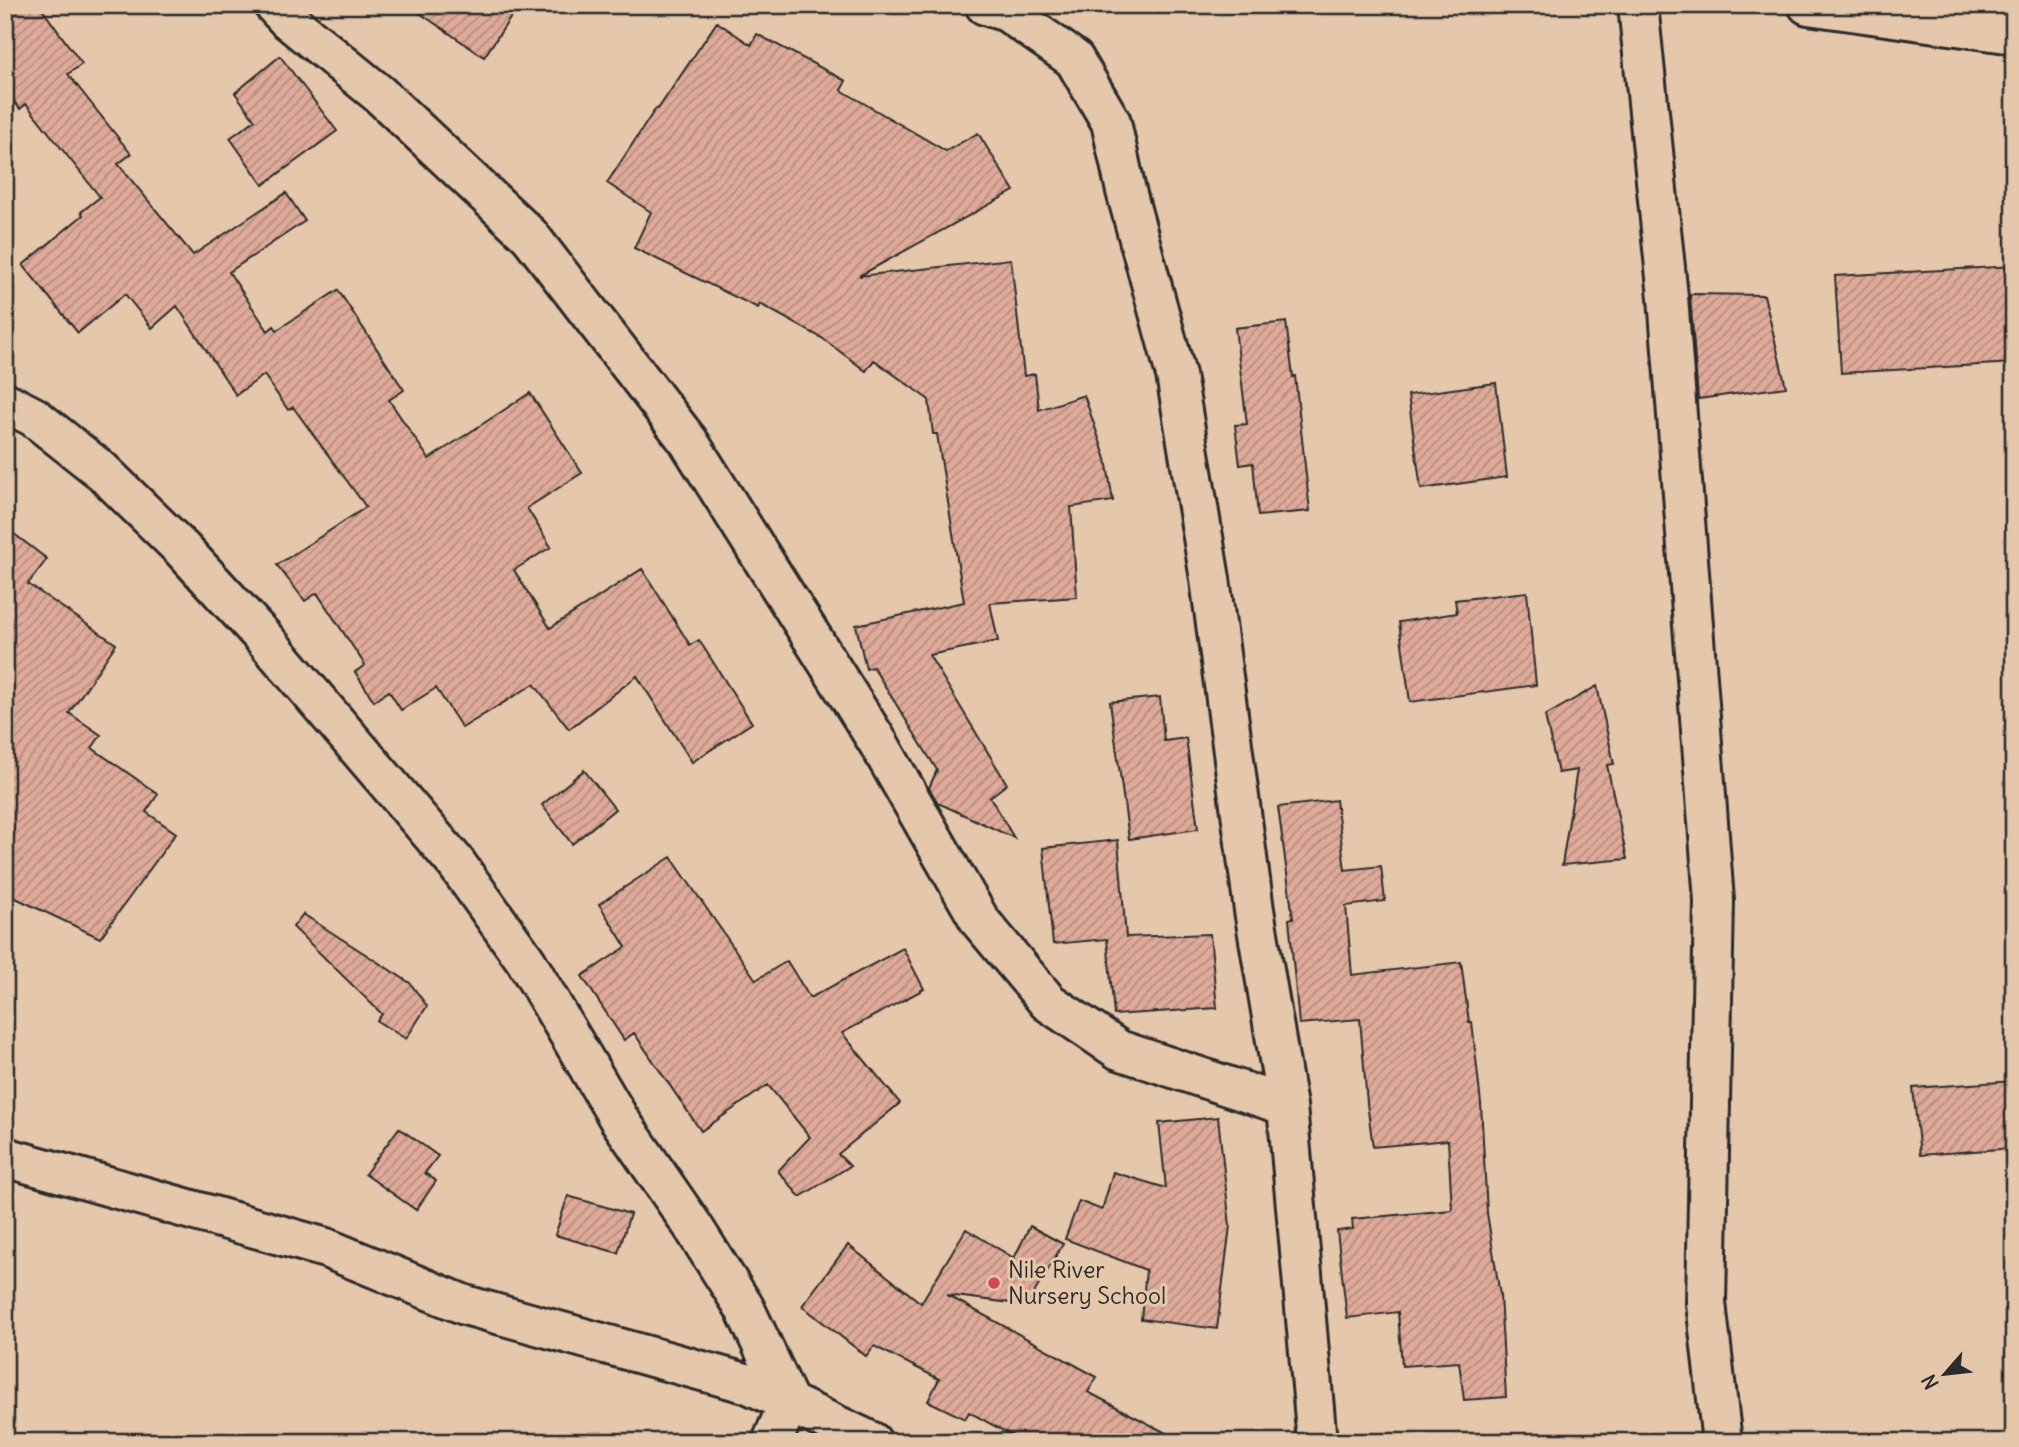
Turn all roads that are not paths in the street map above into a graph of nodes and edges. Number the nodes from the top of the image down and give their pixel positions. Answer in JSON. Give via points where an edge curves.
{"nodes":[{"id":1,"x":274,"y":5,"type":"edge"},
{"id":2,"x":985,"y":5,"type":"edge"},
{"id":3,"x":1639,"y":5,"type":"edge"},
{"id":4,"x":1808,"y":5,"type":"edge"},
{"id":5,"x":2014,"y":34,"type":"edge"},
{"id":6,"x":5,"y":402,"type":"edge"},
{"id":7,"x":1287,"y":1106,"type":"junction"},
{"id":8,"x":5,"y":1157,"type":"edge"},
{"id":9,"x":789,"y":1402,"type":"junction"},
{"id":10,"x":772,"y":1442,"type":"edge"},
{"id":11,"x":872,"y":1442,"type":"edge"},
{"id":12,"x":1317,"y":1442,"type":"edge"},
{"id":13,"x":1722,"y":1442,"type":"edge"}],
"edges":[{"from":1,"to":7,"type":"street","via":[[379,94],[530,236],[689,442],[879,744],[980,921],[1048,1002],[1119,1050]]},
{"from":2,"to":7,"type":"street","via":[[1007,12],[1074,59],[1111,122],[1176,375]]},
{"from":3,"to":13,"type":"street","via":[[1670,324],[1714,901],[1706,1303]]},
{"from":4,"to":5,"type":"street"},
{"from":6,"to":9,"type":"street","via":[[34,417],[102,471],[182,549],[456,863],[526,961],[619,1119],[744,1307]]},
{"from":7,"to":12,"type":"street"},
{"from":8,"to":9,"type":"street","via":[[326,1248],[466,1305],[748,1384]]},
{"from":9,"to":10,"type":"street"},
{"from":9,"to":11,"type":"street"}]}
